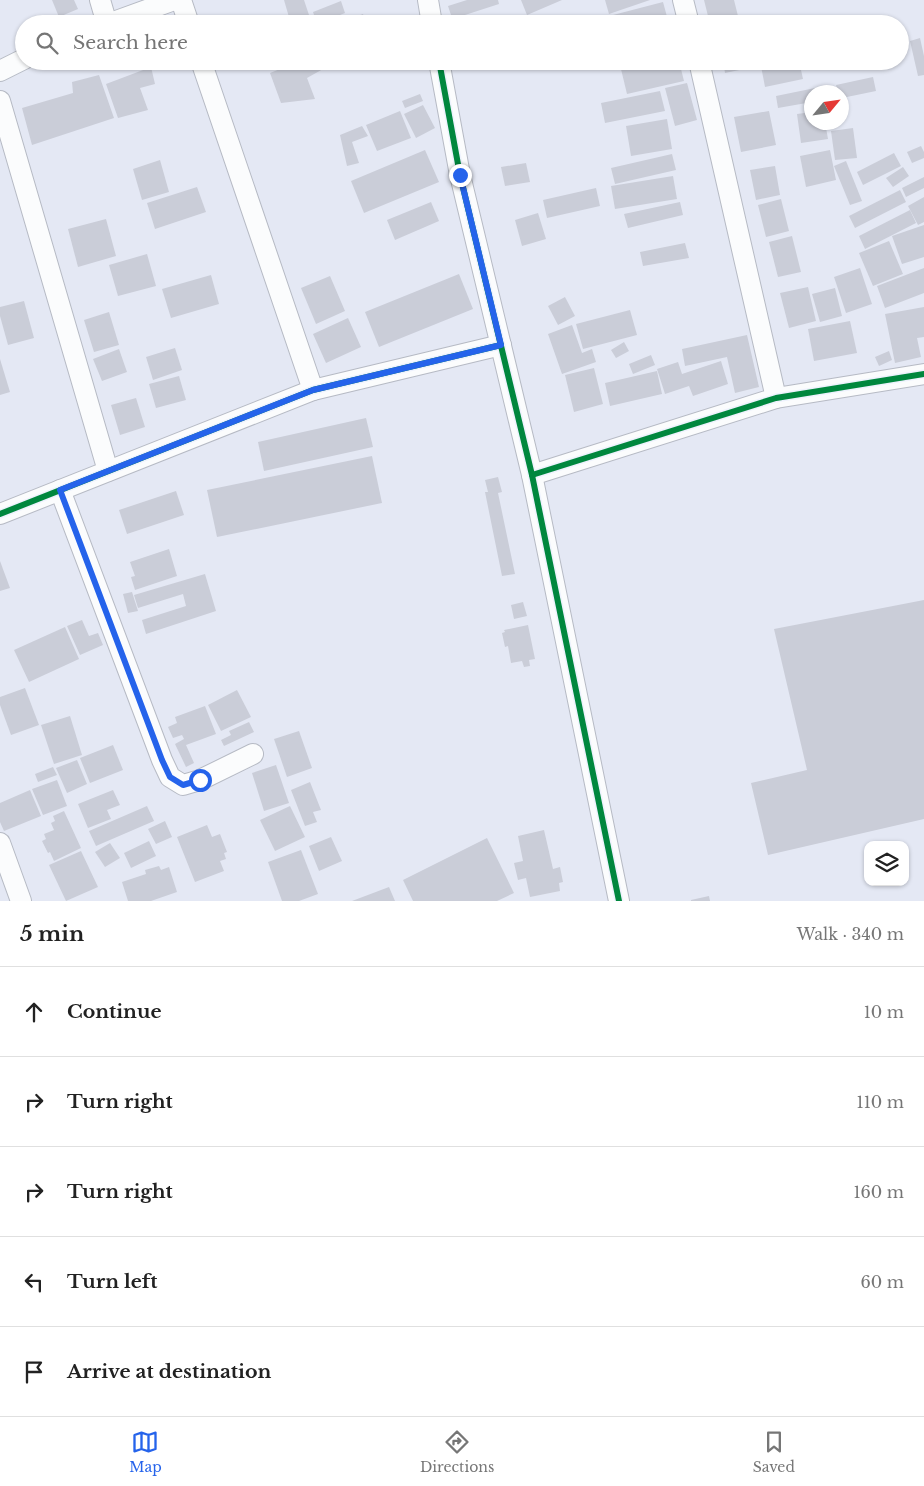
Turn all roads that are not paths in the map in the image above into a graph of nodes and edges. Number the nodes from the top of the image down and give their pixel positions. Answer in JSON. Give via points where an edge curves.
{"nodes":[{"id":1,"x":100,"y":0,"type":"edge"},
{"id":2,"x":174,"y":0,"type":"edge"},
{"id":3,"x":181,"y":0,"type":"edge"},
{"id":4,"x":428,"y":0,"type":"edge"},
{"id":5,"x":683,"y":0,"type":"edge"},
{"id":6,"x":105,"y":15,"type":"edge"},
{"id":7,"x":133,"y":15,"type":"edge"},
{"id":8,"x":186,"y":15,"type":"edge"},
{"id":9,"x":430,"y":15,"type":"edge"},
{"id":10,"x":687,"y":15,"type":"edge"},
{"id":11,"x":15,"y":64,"type":"edge"},
{"id":12,"x":204,"y":70,"type":"edge"},
{"id":13,"x":441,"y":70,"type":"edge"},
{"id":14,"x":701,"y":70,"type":"edge"},
{"id":15,"x":0,"y":71,"type":"edge"},
{"id":16,"x":0,"y":101,"type":"edge"},
{"id":17,"x":501,"y":345,"type":"junction"},
{"id":18,"x":924,"y":374,"type":"edge"},
{"id":19,"x":313,"y":390,"type":"junction"},
{"id":20,"x":776,"y":398,"type":"junction"},
{"id":21,"x":108,"y":471,"type":"junction"},
{"id":22,"x":532,"y":475,"type":"junction"},
{"id":23,"x":60,"y":490,"type":"junction"},
{"id":24,"x":0,"y":514,"type":"edge"},
{"id":25,"x":253,"y":754,"type":"dead end"},
{"id":26,"x":0,"y":843,"type":"edge"},
{"id":27,"x":21,"y":901,"type":"edge"},
{"id":28,"x":618,"y":901,"type":"edge"}],
"edges":[{"from":1,"to":6,"type":"street"},
{"from":2,"to":7,"type":"street"},
{"from":3,"to":8,"type":"street"},
{"from":4,"to":9,"type":"street"},
{"from":5,"to":10,"type":"street"},
{"from":11,"to":15,"type":"street"},
{"from":12,"to":19,"type":"street"},
{"from":13,"to":17,"type":"street","via":[[460,175]]},
{"from":14,"to":20,"type":"street"},
{"from":16,"to":21,"type":"street"},
{"from":17,"to":19,"type":"street"},
{"from":17,"to":22,"type":"street"},
{"from":18,"to":20,"type":"street"},
{"from":19,"to":21,"type":"street"},
{"from":20,"to":22,"type":"street"},
{"from":21,"to":23,"type":"street"},
{"from":22,"to":28,"type":"street"},
{"from":23,"to":24,"type":"street"},
{"from":23,"to":25,"type":"street","via":[[170,777],[183,785]]},
{"from":26,"to":27,"type":"street"}]}
